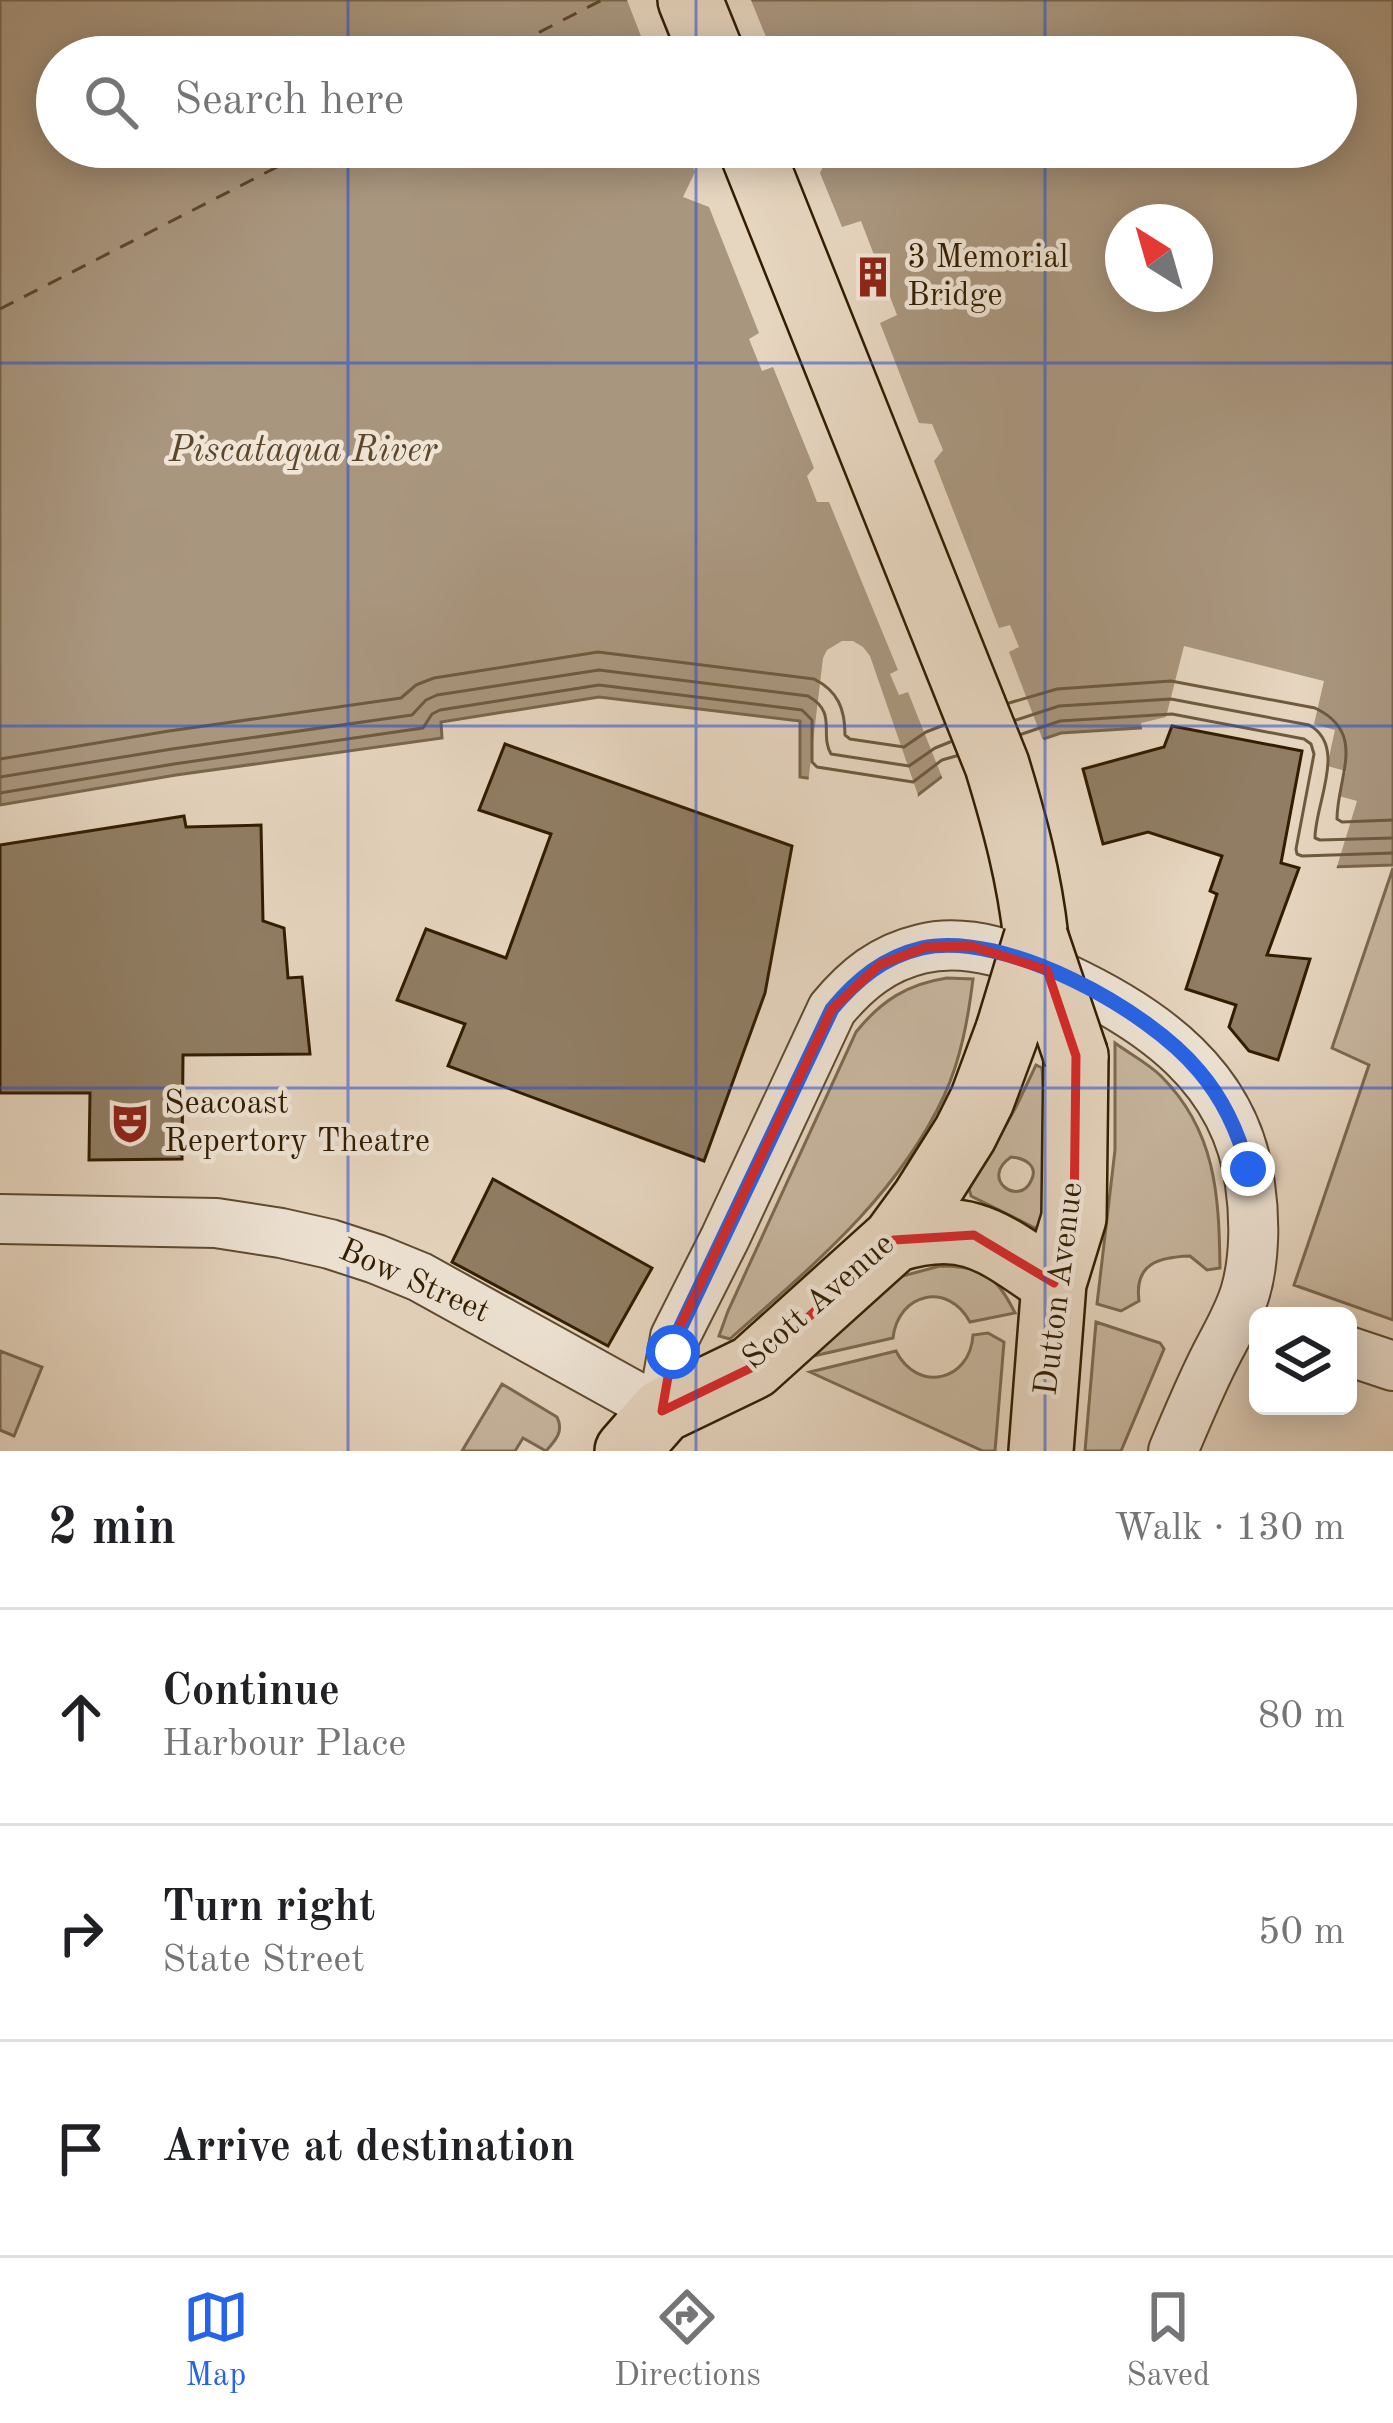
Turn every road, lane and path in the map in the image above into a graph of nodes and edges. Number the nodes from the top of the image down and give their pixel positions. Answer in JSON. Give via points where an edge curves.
{"nodes":[{"id":1,"x":690,"y":0,"type":"edge"},
{"id":2,"x":705,"y":36,"type":"edge"},
{"id":3,"x":758,"y":168,"type":"edge"},
{"id":4,"x":1036,"y":938,"type":"junction"},
{"id":5,"x":0,"y":1219,"type":"edge"},
{"id":6,"x":894,"y":1240,"type":"junction"},
{"id":7,"x":1054,"y":1282,"type":"junction"},
{"id":8,"x":1248,"y":1316,"type":"edge"},
{"id":9,"x":1357,"y":1354,"type":"edge"},
{"id":10,"x":1393,"y":1366,"type":"edge"},
{"id":11,"x":645,"y":1431,"type":"edge"},
{"id":12,"x":1041,"y":1451,"type":"edge"},
{"id":13,"x":1173,"y":1451,"type":"edge"}],
"edges":[{"from":1,"to":2,"type":"main road"},
{"from":3,"to":4,"type":"main road","via":[[997,765],[1023,850]]},
{"from":4,"to":6,"type":"main road","name":"Scott Avenue","bridge":true,"via":[[982,1100]]},
{"from":4,"to":7,"type":"main road","name":"Dutton Avenue","bridge":true,"via":[[1076,1056],[1074,1218]]},
{"from":5,"to":11,"type":"street","name":"Bow Street","via":[[216,1223],[376,1258],[420,1277]]},
{"from":6,"to":7,"type":"main road","via":[[920,1232],[974,1234]]},
{"from":6,"to":11,"type":"main road","name":"Scott Avenue","via":[[753,1367]]},
{"from":7,"to":12,"type":"main road","name":"Dutton Avenue"},
{"from":8,"to":11,"type":"street","via":[[1253,1225],[1243,1148],[1209,1084],[1177,1047],[1110,1000],[1030,962],[970,946],[926,947],[865,974],[832,1009],[676,1337]]},
{"from":8,"to":13,"type":"street","via":[[1210,1367]]},
{"from":9,"to":10,"type":"street"}]}
